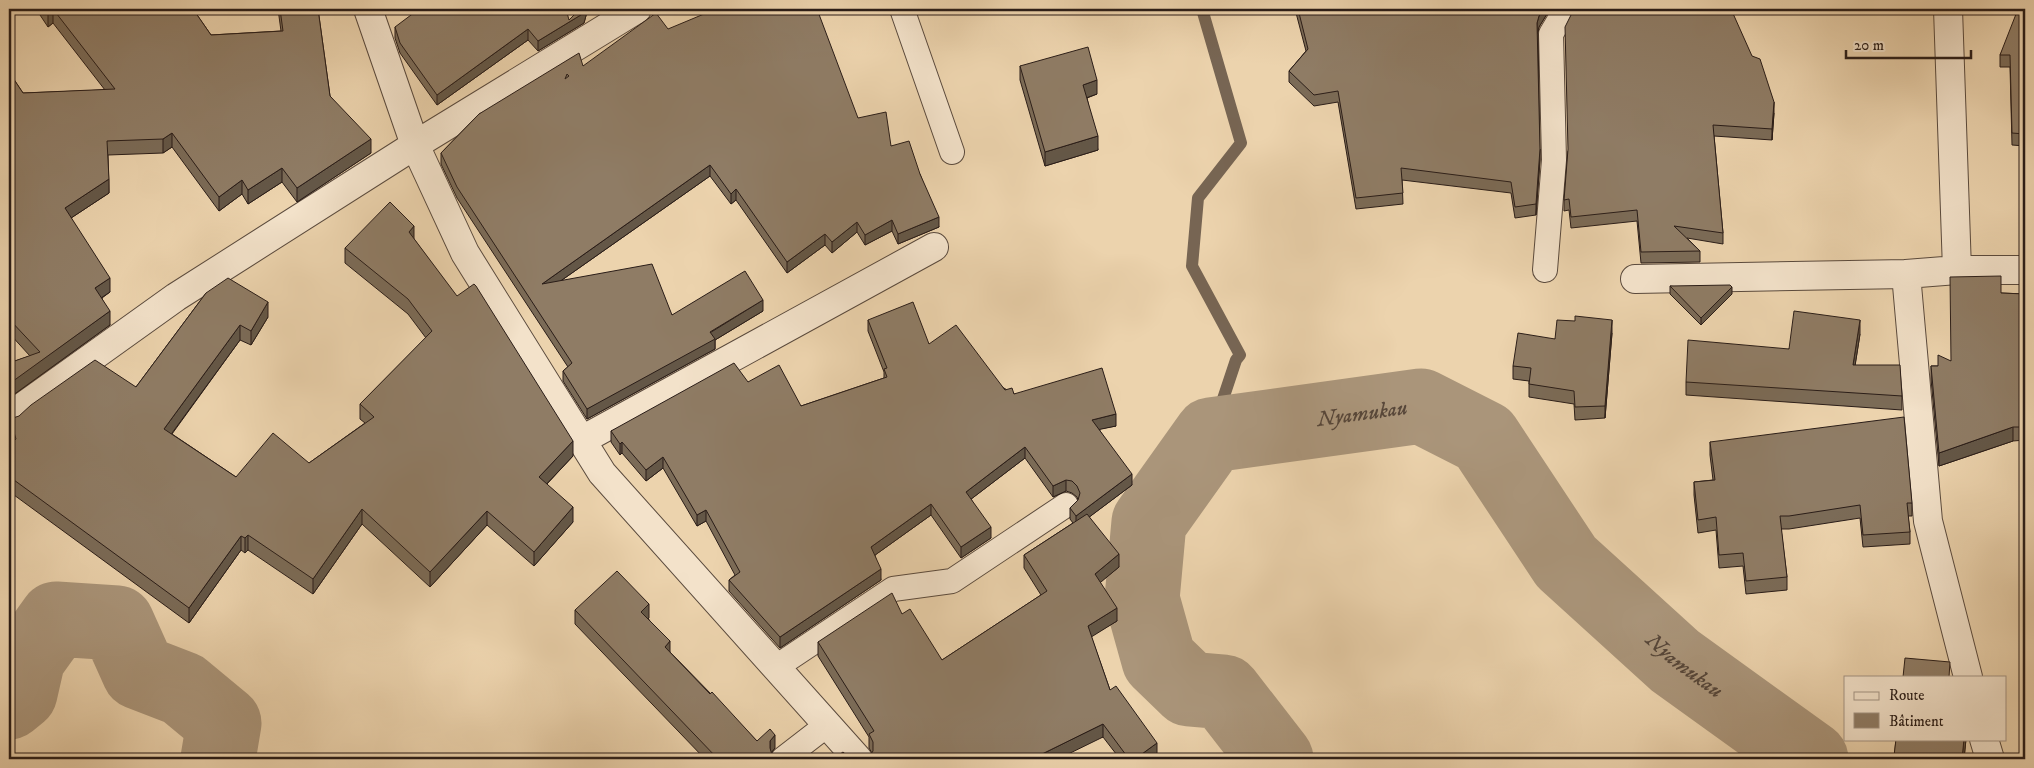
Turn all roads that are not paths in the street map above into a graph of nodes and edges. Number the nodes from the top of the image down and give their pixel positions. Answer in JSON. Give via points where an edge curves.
{"nodes":[{"id":1,"x":368,"y":9,"type":"edge"},
{"id":2,"x":637,"y":9,"type":"edge"},
{"id":3,"x":902,"y":9,"type":"edge"},
{"id":4,"x":1566,"y":9,"type":"edge"},
{"id":5,"x":1948,"y":9,"type":"edge"},
{"id":6,"x":415,"y":144,"type":"junction"},
{"id":7,"x":952,"y":152,"type":"dead end"},
{"id":8,"x":934,"y":247,"type":"dead end"},
{"id":9,"x":1545,"y":270,"type":"dead end"},
{"id":10,"x":1957,"y":270,"type":"junction"},
{"id":11,"x":2025,"y":270,"type":"edge"},
{"id":12,"x":1906,"y":274,"type":"junction"},
{"id":13,"x":1635,"y":279,"type":"dead end"},
{"id":14,"x":9,"y":419,"type":"edge"},
{"id":15,"x":582,"y":440,"type":"junction"},
{"id":16,"x":1066,"y":505,"type":"dead end"},
{"id":17,"x":776,"y":667,"type":"junction"},
{"id":18,"x":1968,"y":676,"type":"edge"},
{"id":19,"x":827,"y":725,"type":"junction"},
{"id":20,"x":1984,"y":740,"type":"edge"},
{"id":21,"x":783,"y":759,"type":"edge"},
{"id":22,"x":858,"y":759,"type":"edge"},
{"id":23,"x":1990,"y":759,"type":"edge"}],
"edges":[{"from":1,"to":6,"type":"street"},
{"from":2,"to":6,"type":"street"},
{"from":3,"to":7,"type":"lane"},
{"from":4,"to":9,"type":"lane","via":[[1551,34],[1554,160]]},
{"from":5,"to":10,"type":"street"},
{"from":6,"to":14,"type":"street","via":[[176,297]]},
{"from":6,"to":15,"type":"street","via":[[465,253]]},
{"from":8,"to":15,"type":"street"},
{"from":10,"to":11,"type":"street"},
{"from":10,"to":12,"type":"street"},
{"from":12,"to":13,"type":"street"},
{"from":12,"to":18,"type":"street","via":[[1928,521]]},
{"from":15,"to":17,"type":"street","via":[[602,472]]},
{"from":16,"to":17,"type":"lane","via":[[952,581],[893,589]]},
{"from":17,"to":19,"type":"street"},
{"from":19,"to":21,"type":"lane"},
{"from":19,"to":22,"type":"street"},
{"from":20,"to":23,"type":"street"}]}
